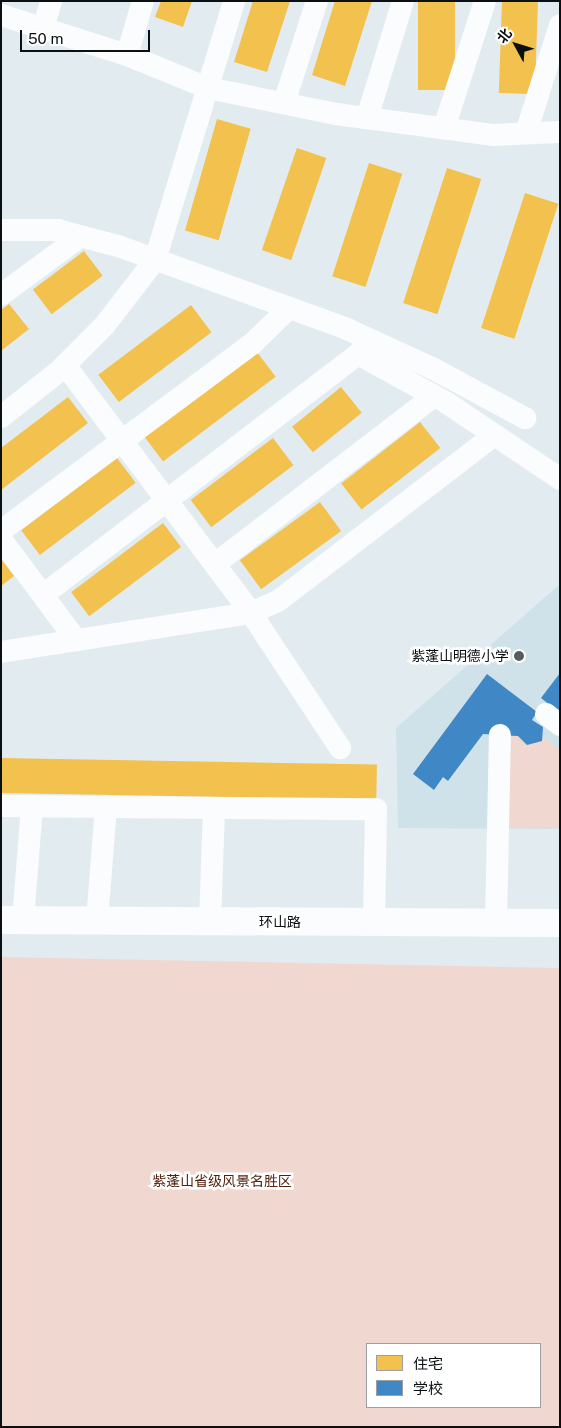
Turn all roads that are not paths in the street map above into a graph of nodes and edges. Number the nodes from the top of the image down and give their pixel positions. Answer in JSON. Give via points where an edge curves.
{"nodes":[{"id":1,"x":51,"y":1,"type":"edge"},
{"id":2,"x":143,"y":1,"type":"edge"},
{"id":3,"x":234,"y":1,"type":"edge"},
{"id":4,"x":318,"y":1,"type":"edge"},
{"id":5,"x":403,"y":1,"type":"edge"},
{"id":6,"x":485,"y":1,"type":"edge"},
{"id":7,"x":1,"y":15,"type":"edge"},
{"id":8,"x":560,"y":25,"type":"edge"},
{"id":9,"x":43,"y":28,"type":"junction"},
{"id":10,"x":126,"y":55,"type":"junction"},
{"id":11,"x":208,"y":88,"type":"junction"},
{"id":12,"x":284,"y":103,"type":"junction"},
{"id":13,"x":367,"y":118,"type":"junction"},
{"id":14,"x":444,"y":128,"type":"junction"},
{"id":15,"x":560,"y":132,"type":"edge"},
{"id":16,"x":526,"y":133,"type":"junction"},
{"id":17,"x":1,"y":230,"type":"edge"},
{"id":18,"x":81,"y":236,"type":"junction"},
{"id":19,"x":155,"y":260,"type":"junction"},
{"id":20,"x":1,"y":295,"type":"edge"},
{"id":21,"x":289,"y":308,"type":"junction"},
{"id":22,"x":65,"y":366,"type":"junction"},
{"id":23,"x":434,"y":396,"type":"junction"},
{"id":24,"x":1,"y":417,"type":"edge"},
{"id":25,"x":525,"y":418,"type":"dead end"},
{"id":26,"x":494,"y":435,"type":"junction"},
{"id":27,"x":123,"y":442,"type":"junction"},
{"id":28,"x":560,"y":479,"type":"edge"},
{"id":29,"x":167,"y":501,"type":"junction"},
{"id":30,"x":1,"y":531,"type":"edge"},
{"id":31,"x":1,"y":539,"type":"edge"},
{"id":32,"x":215,"y":564,"type":"junction"},
{"id":33,"x":43,"y":595,"type":"junction"},
{"id":34,"x":251,"y":613,"type":"junction"},
{"id":35,"x":76,"y":640,"type":"junction"},
{"id":36,"x":1,"y":652,"type":"edge"},
{"id":37,"x":500,"y":735,"type":"dead end"},
{"id":38,"x":340,"y":748,"type":"dead end"},
{"id":39,"x":1,"y":806,"type":"edge"},
{"id":40,"x":32,"y":806,"type":"junction"},
{"id":41,"x":106,"y":806,"type":"junction"},
{"id":42,"x":214,"y":808,"type":"junction"},
{"id":43,"x":12,"y":920,"type":"edge"},
{"id":44,"x":97,"y":921,"type":"junction"},
{"id":45,"x":210,"y":922,"type":"junction"},
{"id":46,"x":374,"y":922,"type":"junction"},
{"id":47,"x":496,"y":923,"type":"junction"},
{"id":48,"x":560,"y":923,"type":"edge"}],
"edges":[{"from":1,"to":9,"type":"street"},
{"from":2,"to":10,"type":"street"},
{"from":3,"to":11,"type":"street"},
{"from":4,"to":12,"type":"street"},
{"from":5,"to":13,"type":"street"},
{"from":6,"to":14,"type":"street"},
{"from":7,"to":9,"type":"street"},
{"from":8,"to":16,"type":"street"},
{"from":9,"to":10,"type":"street"},
{"from":10,"to":11,"type":"street"},
{"from":11,"to":12,"type":"street"},
{"from":11,"to":19,"type":"street"},
{"from":12,"to":13,"type":"street"},
{"from":13,"to":14,"type":"street"},
{"from":14,"to":16,"type":"street","via":[[493,134]]},
{"from":15,"to":16,"type":"street"},
{"from":17,"to":18,"type":"street","via":[[58,230]]},
{"from":18,"to":19,"type":"street"},
{"from":18,"to":20,"type":"street"},
{"from":19,"to":21,"type":"street"},
{"from":19,"to":22,"type":"street","via":[[104,326]]},
{"from":21,"to":25,"type":"street","via":[[347,329],[432,368]]},
{"from":21,"to":27,"type":"street","via":[[252,344]]},
{"from":22,"to":24,"type":"street"},
{"from":22,"to":27,"type":"street"},
{"from":23,"to":26,"type":"street"},
{"from":23,"to":29,"type":"street","via":[[358,354]]},
{"from":23,"to":32,"type":"street"},
{"from":26,"to":28,"type":"street"},
{"from":26,"to":34,"type":"street","via":[[278,601]]},
{"from":27,"to":29,"type":"street"},
{"from":27,"to":30,"type":"street"},
{"from":29,"to":32,"type":"street"},
{"from":29,"to":33,"type":"street"},
{"from":31,"to":33,"type":"street"},
{"from":32,"to":34,"type":"street"},
{"from":33,"to":35,"type":"street"},
{"from":34,"to":35,"type":"street"},
{"from":34,"to":38,"type":"street"},
{"from":35,"to":36,"type":"street"},
{"from":37,"to":47,"type":"street"},
{"from":39,"to":40,"type":"street"},
{"from":40,"to":41,"type":"street"},
{"from":40,"to":43,"type":"street"},
{"from":41,"to":42,"type":"street"},
{"from":41,"to":44,"type":"street"},
{"from":42,"to":45,"type":"street"},
{"from":42,"to":46,"type":"street","via":[[376,809]]},
{"from":43,"to":44,"type":"main road","name":"环山路"},
{"from":44,"to":45,"type":"main road","name":"环山路"},
{"from":45,"to":46,"type":"main road","name":"环山路"},
{"from":46,"to":47,"type":"main road","name":"环山路"},
{"from":47,"to":48,"type":"main road","name":"环山路"}]}
